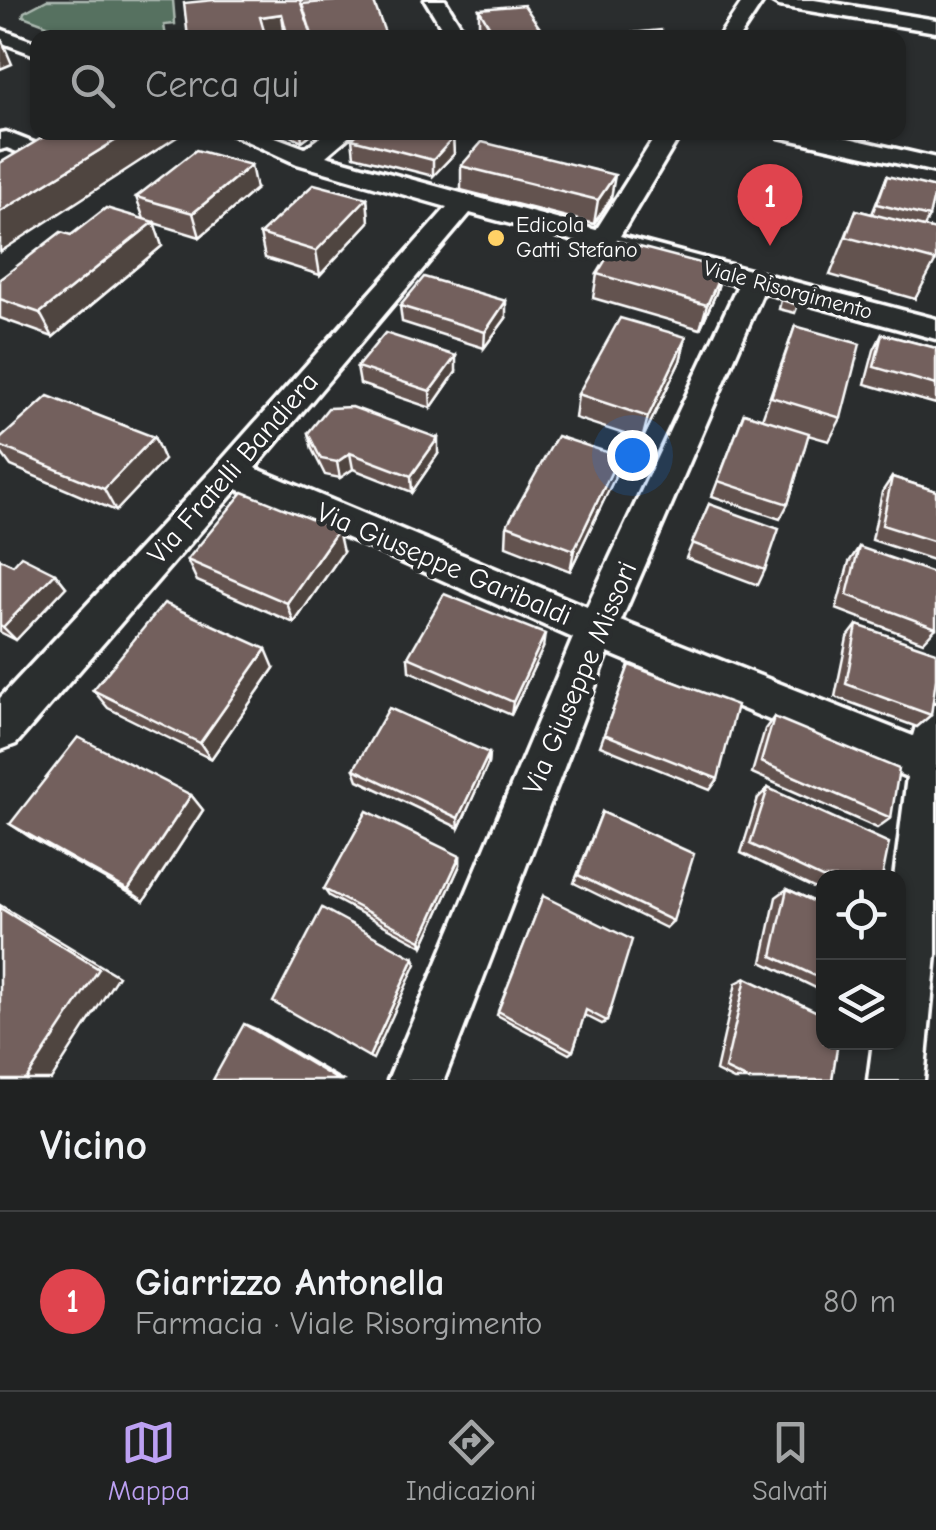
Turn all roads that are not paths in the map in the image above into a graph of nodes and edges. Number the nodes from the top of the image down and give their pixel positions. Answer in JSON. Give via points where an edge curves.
{"nodes":[{"id":1,"x":434,"y":0,"type":"edge"},
{"id":2,"x":754,"y":0,"type":"edge"},
{"id":3,"x":779,"y":0,"type":"edge"},
{"id":4,"x":936,"y":26,"type":"edge"},
{"id":5,"x":453,"y":30,"type":"edge"},
{"id":6,"x":733,"y":30,"type":"edge"},
{"id":7,"x":0,"y":35,"type":"edge"},
{"id":8,"x":30,"y":47,"type":"edge"},
{"id":9,"x":69,"y":140,"type":"edge"},
{"id":10,"x":258,"y":140,"type":"edge"},
{"id":11,"x":333,"y":140,"type":"edge"},
{"id":12,"x":665,"y":140,"type":"edge"},
{"id":13,"x":823,"y":140,"type":"edge"},
{"id":14,"x":0,"y":143,"type":"edge"},
{"id":15,"x":43,"y":155,"type":"junction"},
{"id":16,"x":306,"y":159,"type":"junction"},
{"id":17,"x":936,"y":165,"type":"edge"},
{"id":18,"x":14,"y":171,"type":"edge"},
{"id":19,"x":464,"y":204,"type":"junction"},
{"id":20,"x":603,"y":241,"type":"junction"},
{"id":21,"x":754,"y":281,"type":"junction"},
{"id":22,"x":936,"y":329,"type":"edge"},
{"id":23,"x":232,"y":472,"type":"junction"},
{"id":24,"x":597,"y":630,"type":"junction"},
{"id":25,"x":0,"y":729,"type":"edge"},
{"id":26,"x":935,"y":752,"type":"edge"},
{"id":27,"x":416,"y":1080,"type":"edge"},
{"id":28,"x":896,"y":1080,"type":"edge"}],
"edges":[{"from":1,"to":5,"type":"street"},
{"from":2,"to":6,"type":"street"},
{"from":3,"to":4,"type":"street"},
{"from":7,"to":8,"type":"street"},
{"from":9,"to":15,"type":"street"},
{"from":10,"to":16,"type":"street","name":"Viale Risorgimento"},
{"from":11,"to":16,"type":"street"},
{"from":12,"to":20,"type":"street"},
{"from":13,"to":17,"type":"street"},
{"from":14,"to":15,"type":"street","via":[[6,139]]},
{"from":15,"to":18,"type":"street"},
{"from":16,"to":19,"type":"street","name":"Viale Risorgimento"},
{"from":19,"to":20,"type":"street","name":"Viale Risorgimento"},
{"from":19,"to":23,"type":"street","name":"Via Fratelli Bandiera"},
{"from":20,"to":21,"type":"street","name":"Viale Risorgimento"},
{"from":21,"to":22,"type":"street","name":"Viale Risorgimento"},
{"from":21,"to":24,"type":"street","name":"Via Giuseppe Missori"},
{"from":23,"to":24,"type":"street","name":"Via Giuseppe Garibaldi"},
{"from":23,"to":25,"type":"street","name":"Via Fratelli Bandiera"},
{"from":24,"to":26,"type":"street","name":"Via Giuseppe Garibaldi"},
{"from":24,"to":27,"type":"street","name":"Via Giuseppe Missori"},
{"from":26,"to":28,"type":"street"}]}
